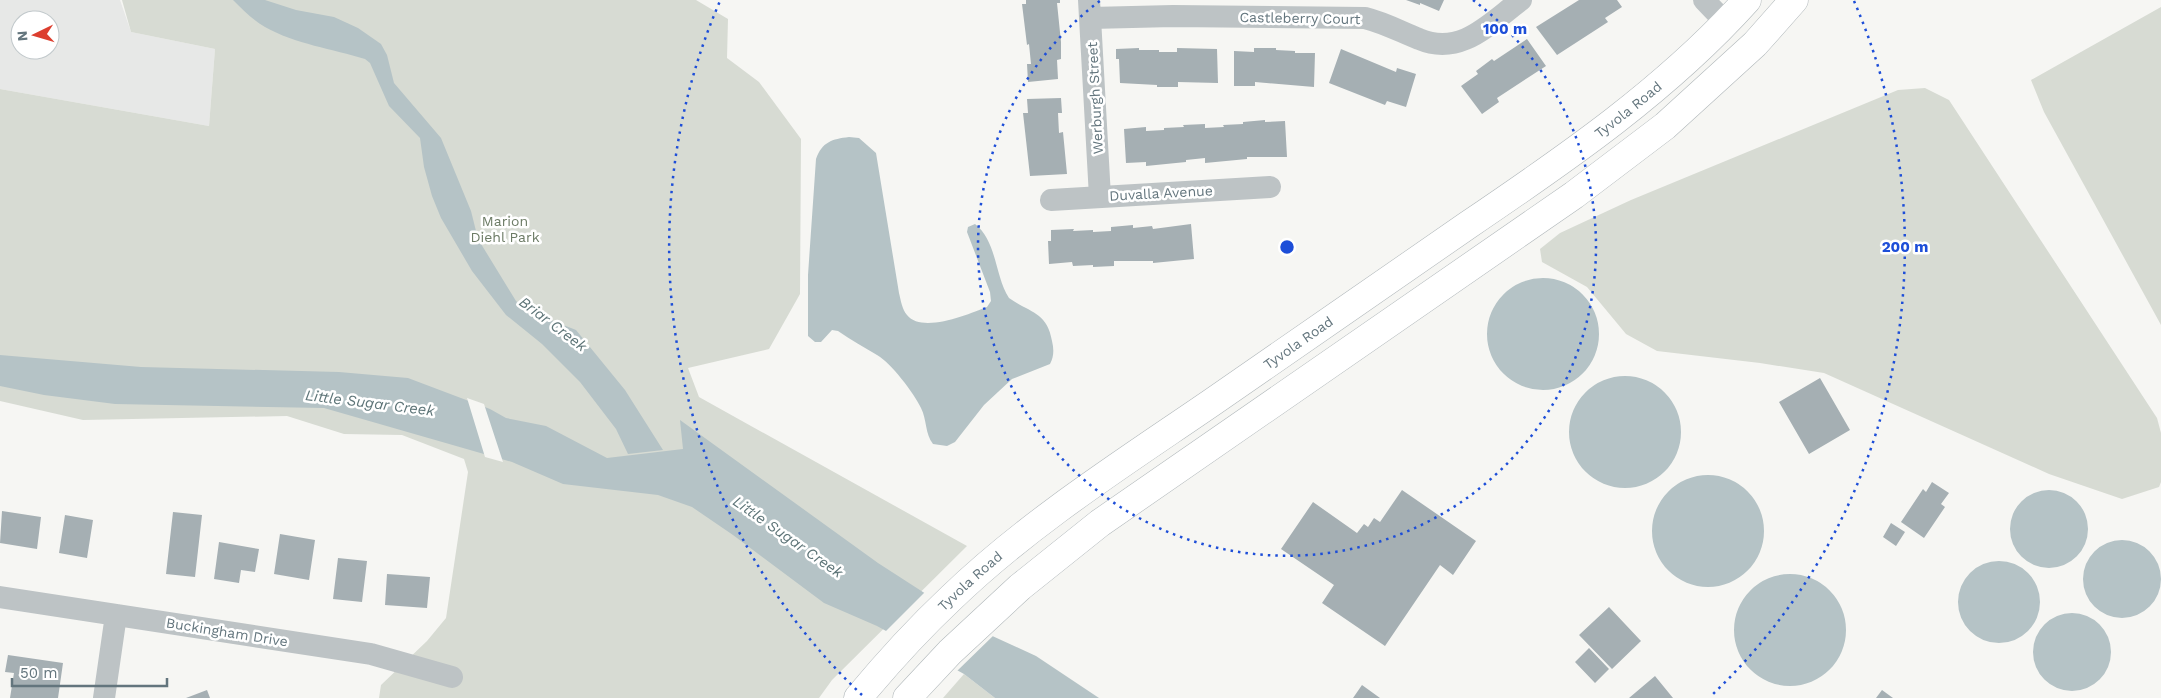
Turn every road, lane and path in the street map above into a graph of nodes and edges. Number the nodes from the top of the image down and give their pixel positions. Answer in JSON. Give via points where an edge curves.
{"nodes":[{"id":1,"x":1521,"y":0,"type":"edge"},
{"id":2,"x":1704,"y":0,"type":"edge"},
{"id":3,"x":1747,"y":0,"type":"edge"},
{"id":4,"x":1794,"y":0,"type":"edge"},
{"id":5,"x":1090,"y":9,"type":"edge"},
{"id":6,"x":1726,"y":22,"type":"junction"},
{"id":7,"x":1270,"y":187,"type":"dead end"},
{"id":8,"x":1100,"y":197,"type":"junction"},
{"id":9,"x":1051,"y":200,"type":"dead end"},
{"id":10,"x":0,"y":597,"type":"edge"},
{"id":11,"x":116,"y":615,"type":"junction"},
{"id":12,"x":452,"y":678,"type":"dead end"},
{"id":13,"x":865,"y":689,"type":"edge"},
{"id":14,"x":104,"y":698,"type":"edge"},
{"id":15,"x":907,"y":698,"type":"edge"}],
"edges":[{"from":1,"to":5,"type":"street","name":"Castleberry Court","via":[[1468,39],[1445,45],[1428,43],[1365,18],[1173,16]]},
{"from":2,"to":6,"type":"street"},
{"from":3,"to":6,"type":"main road","name":"Tyvola Road"},
{"from":4,"to":15,"type":"main road","via":[[1755,44],[1636,149],[1154,484],[1070,546],[950,652]]},
{"from":5,"to":8,"type":"street","name":"Werburgh Street"},
{"from":6,"to":13,"type":"main road","name":"Tyvola Road","via":[[1658,85],[1599,133],[1090,486],[953,596]]},
{"from":7,"to":8,"type":"street","name":"Duvalla Avenue"},
{"from":8,"to":9,"type":"street","name":"Duvalla Avenue"},
{"from":10,"to":11,"type":"street","name":"Buckingham Drive"},
{"from":11,"to":12,"type":"street","name":"Buckingham Drive","via":[[371,654]]},
{"from":11,"to":14,"type":"street"}]}
